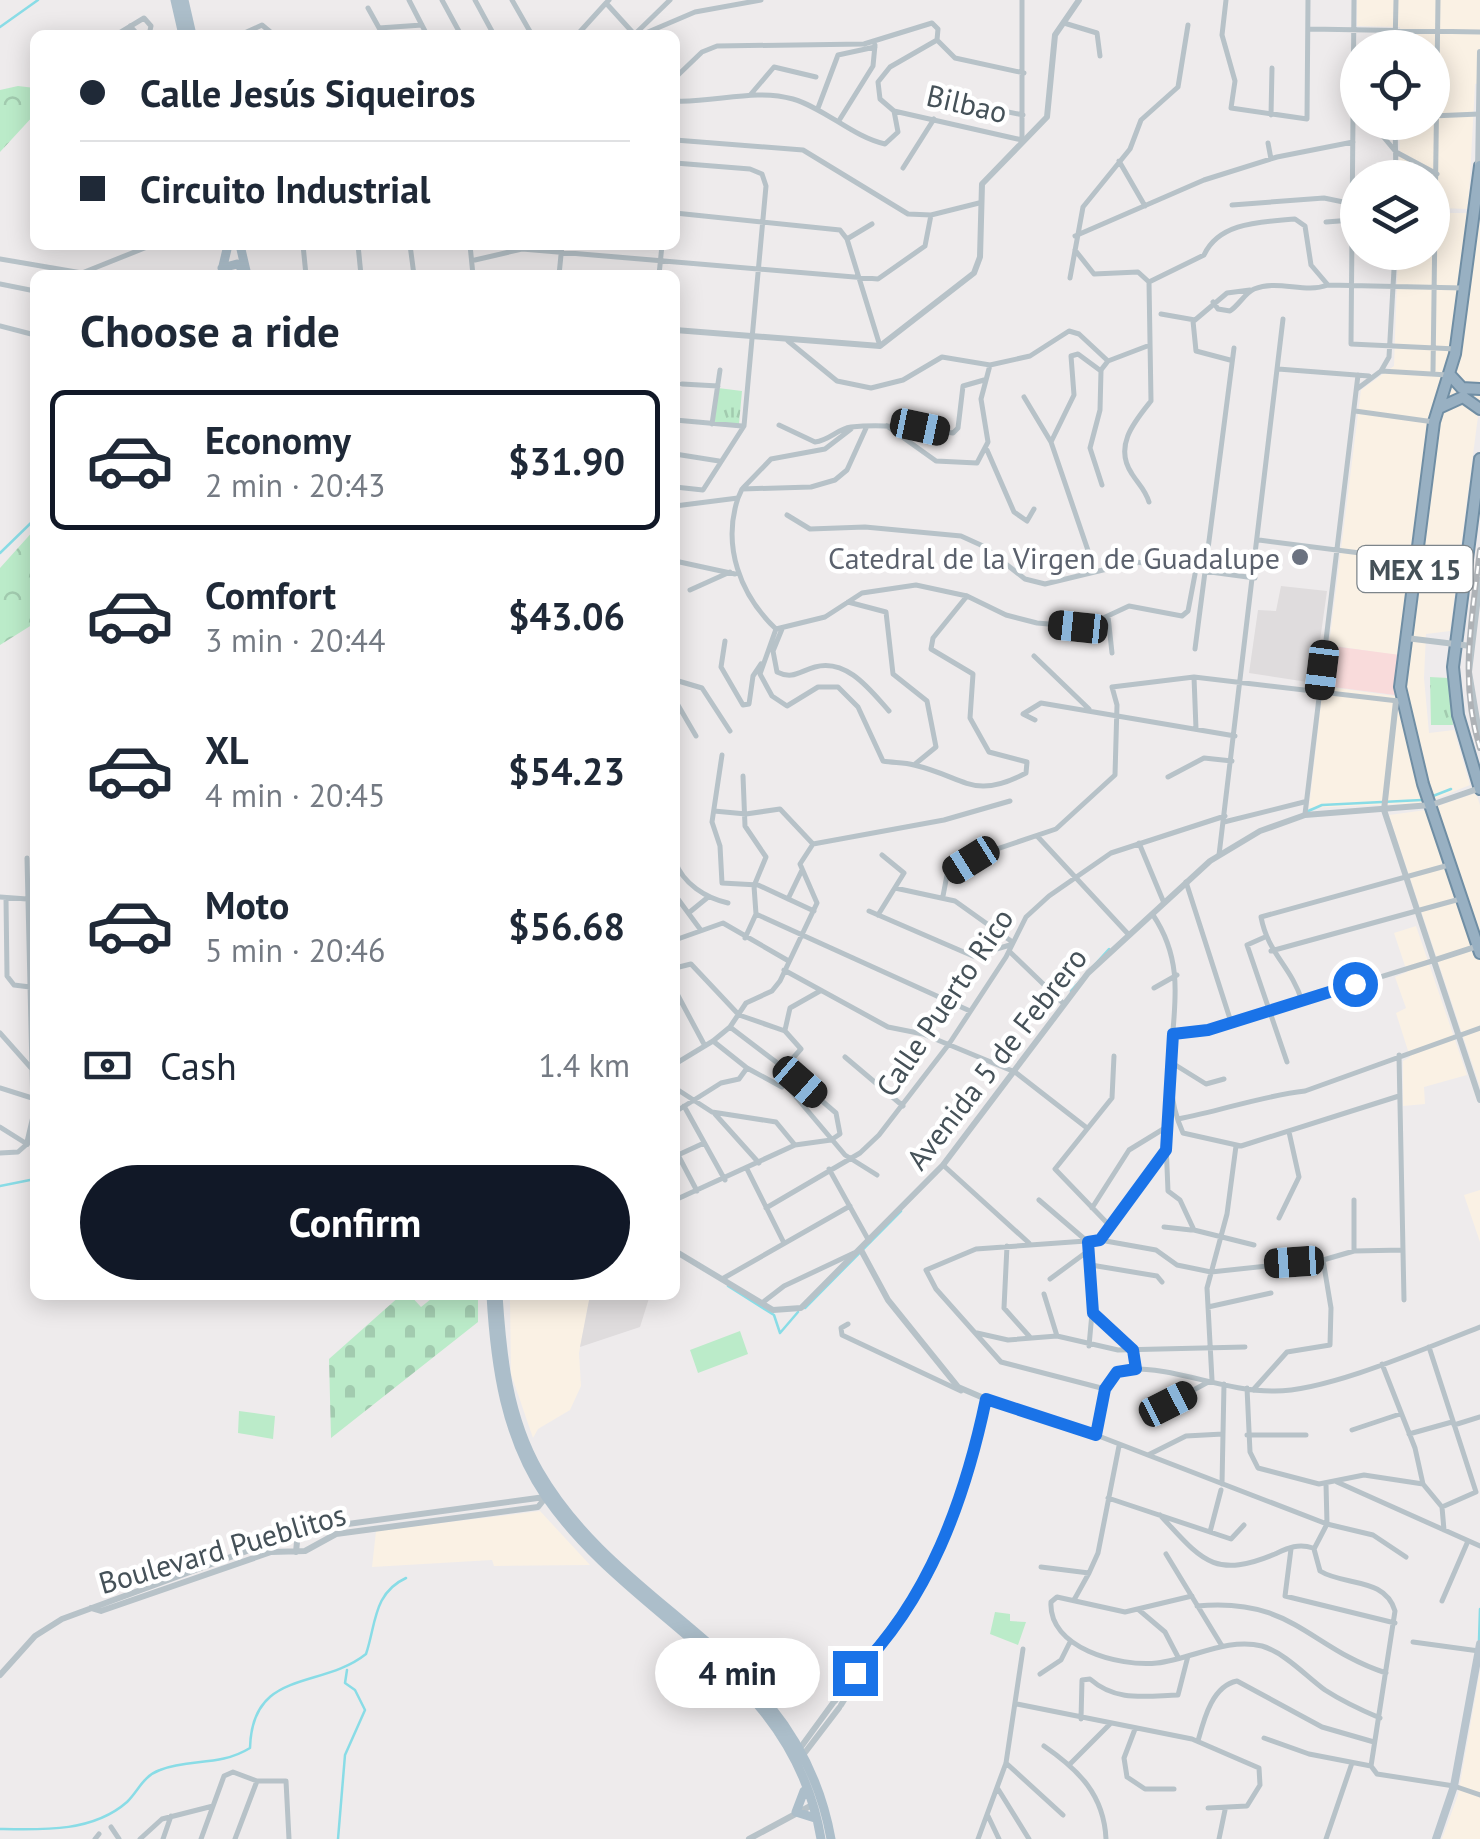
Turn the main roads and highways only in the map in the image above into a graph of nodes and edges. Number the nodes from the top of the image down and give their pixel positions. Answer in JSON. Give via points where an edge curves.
{"nodes":[{"id":1,"x":175,"y":0,"type":"edge"},
{"id":2,"x":184,"y":0,"type":"edge"},
{"id":3,"x":182,"y":30,"type":"edge"},
{"id":4,"x":191,"y":30,"type":"edge"},
{"id":5,"x":1479,"y":172,"type":"edge"},
{"id":6,"x":1476,"y":212,"type":"edge"},
{"id":7,"x":1450,"y":375,"type":"junction"},
{"id":8,"x":1472,"y":392,"type":"edge"},
{"id":9,"x":1480,"y":409,"type":"edge"},
{"id":10,"x":1436,"y":416,"type":"junction"},
{"id":11,"x":1480,"y":459,"type":"edge"},
{"id":12,"x":1480,"y":789,"type":"edge"},
{"id":13,"x":1479,"y":948,"type":"edge"},
{"id":14,"x":494,"y":1300,"type":"edge"},
{"id":15,"x":495,"y":1300,"type":"edge"},
{"id":16,"x":547,"y":1484,"type":"junction"},
{"id":17,"x":546,"y":1497,"type":"junction"},
{"id":18,"x":561,"y":1504,"type":"junction"},
{"id":19,"x":1479,"y":1648,"type":"edge"},
{"id":20,"x":798,"y":1756,"type":"junction"},
{"id":21,"x":805,"y":1783,"type":"junction"},
{"id":22,"x":817,"y":1820,"type":"junction"},
{"id":23,"x":820,"y":1839,"type":"edge"},
{"id":24,"x":831,"y":1839,"type":"edge"},
{"id":25,"x":1436,"y":1839,"type":"edge"}],
"edges":[{"from":1,"to":3,"type":"main road"},
{"from":2,"to":4,"type":"main road"},
{"from":5,"to":6,"type":"highway","number":"MEX 15"},
{"from":6,"to":7,"type":"highway","number":"MEX 15"},
{"from":7,"to":8,"type":"highway"},
{"from":7,"to":10,"type":"highway","number":"MEX 15"},
{"from":8,"to":9,"type":"highway"},
{"from":8,"to":10,"type":"highway","via":[[1451,399]]},
{"from":10,"to":13,"type":"highway","number":"MEX 15","via":[[1398,701]]},
{"from":11,"to":12,"type":"highway","number":"MEX 15","via":[[1454,692]]},
{"from":14,"to":17,"type":"main road","via":[[504,1399]]},
{"from":15,"to":16,"type":"main road","via":[[507,1383]]},
{"from":16,"to":17,"type":"main road"},
{"from":16,"to":18,"type":"main road"},
{"from":17,"to":18,"type":"main road"},
{"from":17,"to":20,"type":"main road","via":[[613,1569],[747,1688]]},
{"from":18,"to":20,"type":"main road","via":[[754,1683]]},
{"from":19,"to":25,"type":"main road","via":[[1454,1786]]},
{"from":20,"to":21,"type":"main road"},
{"from":20,"to":24,"type":"main road","via":[[823,1801]]},
{"from":21,"to":22,"type":"main road"},
{"from":21,"to":22,"type":"main road","via":[[796,1812]]},
{"from":22,"to":23,"type":"main road"}]}
